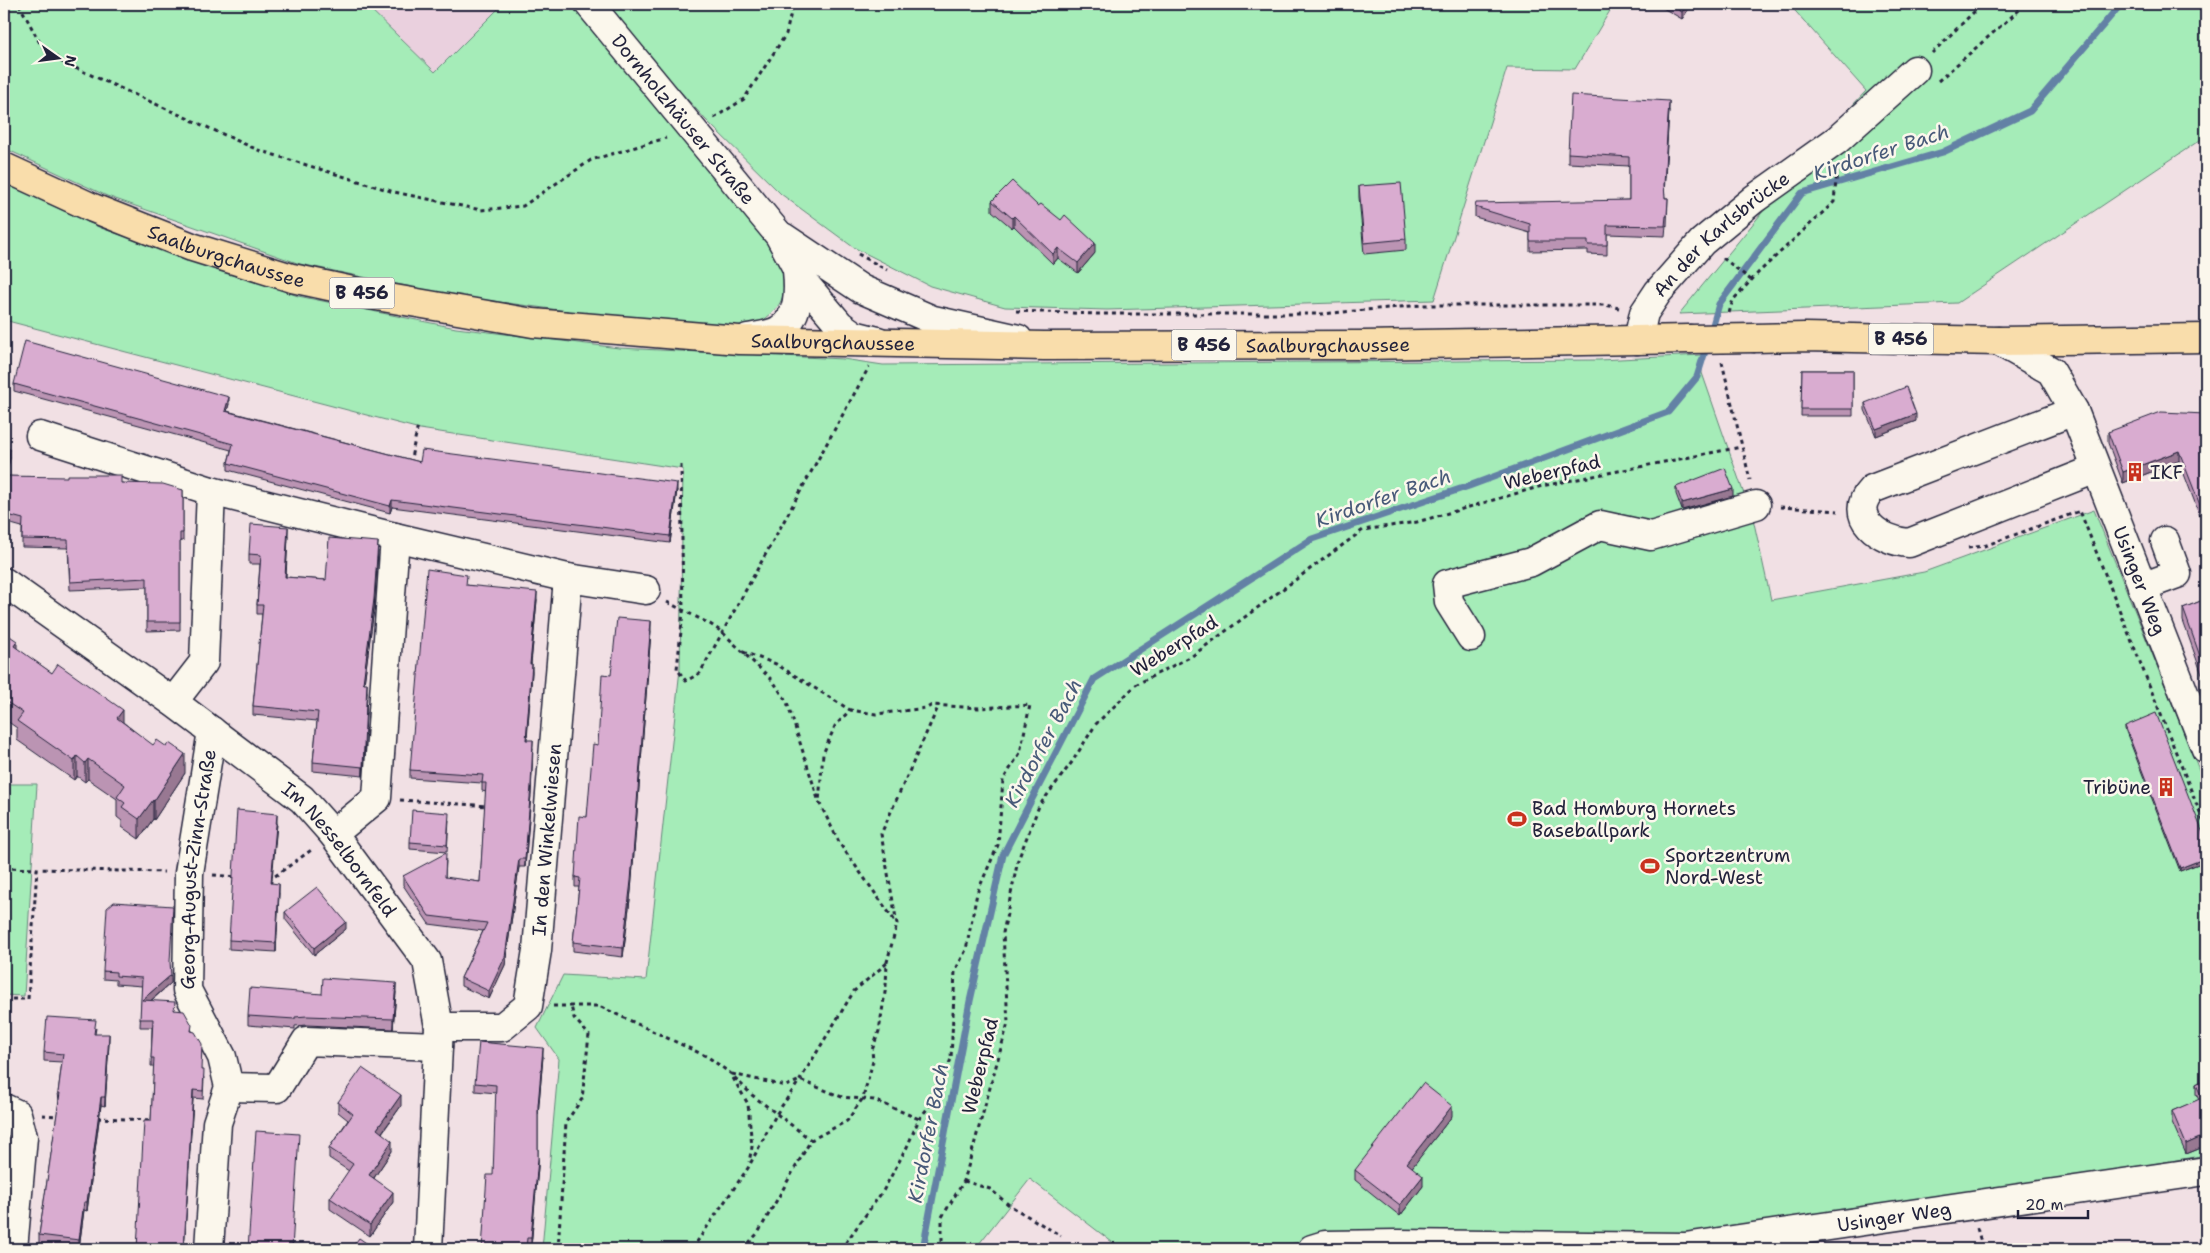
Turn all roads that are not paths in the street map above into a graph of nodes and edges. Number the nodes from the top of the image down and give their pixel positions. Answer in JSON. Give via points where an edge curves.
{"nodes":[{"id":1,"x":589,"y":4,"type":"edge"},
{"id":2,"x":1915,"y":70,"type":"road end"},
{"id":3,"x":4,"y":167,"type":"edge"},
{"id":4,"x":779,"y":234,"type":"junction"},
{"id":5,"x":797,"y":270,"type":"junction"},
{"id":6,"x":2206,"y":338,"type":"edge"},
{"id":7,"x":739,"y":340,"type":"junction"},
{"id":8,"x":1638,"y":340,"type":"junction"},
{"id":9,"x":1998,"y":341,"type":"junction"},
{"id":10,"x":882,"y":342,"type":"junction"},
{"id":11,"x":1044,"y":346,"type":"junction"},
{"id":12,"x":2074,"y":411,"type":"junction"},
{"id":13,"x":40,"y":436,"type":"dead end"},
{"id":14,"x":2096,"y":469,"type":"junction"},
{"id":15,"x":211,"y":491,"type":"junction"},
{"id":16,"x":1756,"y":505,"type":"road end"},
{"id":17,"x":395,"y":537,"type":"junction"},
{"id":18,"x":2165,"y":542,"type":"dead end"},
{"id":19,"x":568,"y":578,"type":"junction"},
{"id":20,"x":4,"y":582,"type":"edge"},
{"id":21,"x":2142,"y":587,"type":"junction"},
{"id":22,"x":646,"y":590,"type":"dead end"},
{"id":23,"x":1471,"y":637,"type":"dead end"},
{"id":24,"x":173,"y":702,"type":"junction"},
{"id":25,"x":212,"y":731,"type":"junction"},
{"id":26,"x":2206,"y":749,"type":"edge"},
{"id":27,"x":333,"y":834,"type":"junction"},
{"id":28,"x":438,"y":1037,"type":"junction"},
{"id":29,"x":229,"y":1088,"type":"junction"},
{"id":30,"x":10,"y":1110,"type":"edge"},
{"id":31,"x":2206,"y":1171,"type":"edge"},
{"id":32,"x":13,"y":1249,"type":"edge"},
{"id":33,"x":210,"y":1249,"type":"edge"},
{"id":34,"x":428,"y":1249,"type":"edge"},
{"id":35,"x":1312,"y":1249,"type":"edge"}],
"edges":[{"from":1,"to":4,"type":"street","name":"Dornholzhäuser Straße"},
{"from":2,"to":8,"type":"street","name":"An der Karlsbrücke","via":[[1837,140],[1754,199],[1702,242],[1644,313]]},
{"from":3,"to":7,"type":"main road","name":"Saalburgchaussee","number":"B 456","via":[[93,208],[192,247],[292,278],[533,323]]},
{"from":4,"to":5,"type":"street","name":"Dornholzhäuser Straße"},
{"from":4,"to":11,"type":"street","name":"Dornholzhäuser Straße","via":[[861,289],[924,316]]},
{"from":5,"to":7,"type":"street","name":"Dornholzhäuser Straße","via":[[799,296],[791,317],[779,330]]},
{"from":5,"to":10,"type":"street","name":"Dornholzhäuser Straße","via":[[840,325],[854,335]]},
{"from":6,"to":9,"type":"main road","number":"B 456"},
{"from":7,"to":10,"type":"main road","name":"Saalburgchaussee","number":"B 456"},
{"from":8,"to":9,"type":"main road","name":"Saalburgchaussee","number":"B 456","bridge":true,"via":[[1804,337]]},
{"from":8,"to":11,"type":"main road","name":"Saalburgchaussee","number":"B 456"},
{"from":9,"to":12,"type":"street","name":"Usinger Weg","via":[[2050,371]]},
{"from":10,"to":11,"type":"main road","name":"Saalburgchaussee","number":"B 456"},
{"from":12,"to":14,"type":"street","name":"Usinger Weg"},
{"from":12,"to":14,"type":"street","via":[[1872,489],[1856,510],[1883,538],[1909,543]]},
{"from":13,"to":15,"type":"street"},
{"from":14,"to":21,"type":"street","name":"Usinger Weg"},
{"from":15,"to":17,"type":"street"},
{"from":15,"to":24,"type":"street","via":[[204,662]]},
{"from":16,"to":23,"type":"street","via":[[1651,536],[1600,525],[1531,562],[1447,584],[1449,602]]},
{"from":17,"to":19,"type":"street"},
{"from":17,"to":27,"type":"street","via":[[377,798]]},
{"from":18,"to":21,"type":"street","via":[[2177,574]]},
{"from":19,"to":22,"type":"street"},
{"from":19,"to":28,"type":"street","name":"In den Winkelwiesen","via":[[537,950],[528,1006],[502,1027]]},
{"from":20,"to":24,"type":"street","name":"Im Nesselbornfeld"},
{"from":21,"to":26,"type":"street","name":"Usinger Weg"},
{"from":24,"to":25,"type":"street","name":"Im Nesselbornfeld"},
{"from":25,"to":27,"type":"street","name":"Im Nesselbornfeld","via":[[302,799]]},
{"from":25,"to":29,"type":"street","name":"Georg-August-Zinn-Straße","via":[[189,873],[187,990],[222,1057]]},
{"from":27,"to":28,"type":"street","name":"Im Nesselbornfeld","via":[[427,961]]},
{"from":28,"to":29,"type":"street","via":[[306,1041],[277,1088]]},
{"from":28,"to":34,"type":"street","name":"Im Nesselbornfeld"},
{"from":29,"to":33,"type":"street","via":[[217,1123]]},
{"from":30,"to":32,"type":"street","via":[[23,1137]]},
{"from":31,"to":35,"type":"street","name":"Usinger Weg","via":[[1684,1247],[1398,1244],[1324,1245]]}]}
